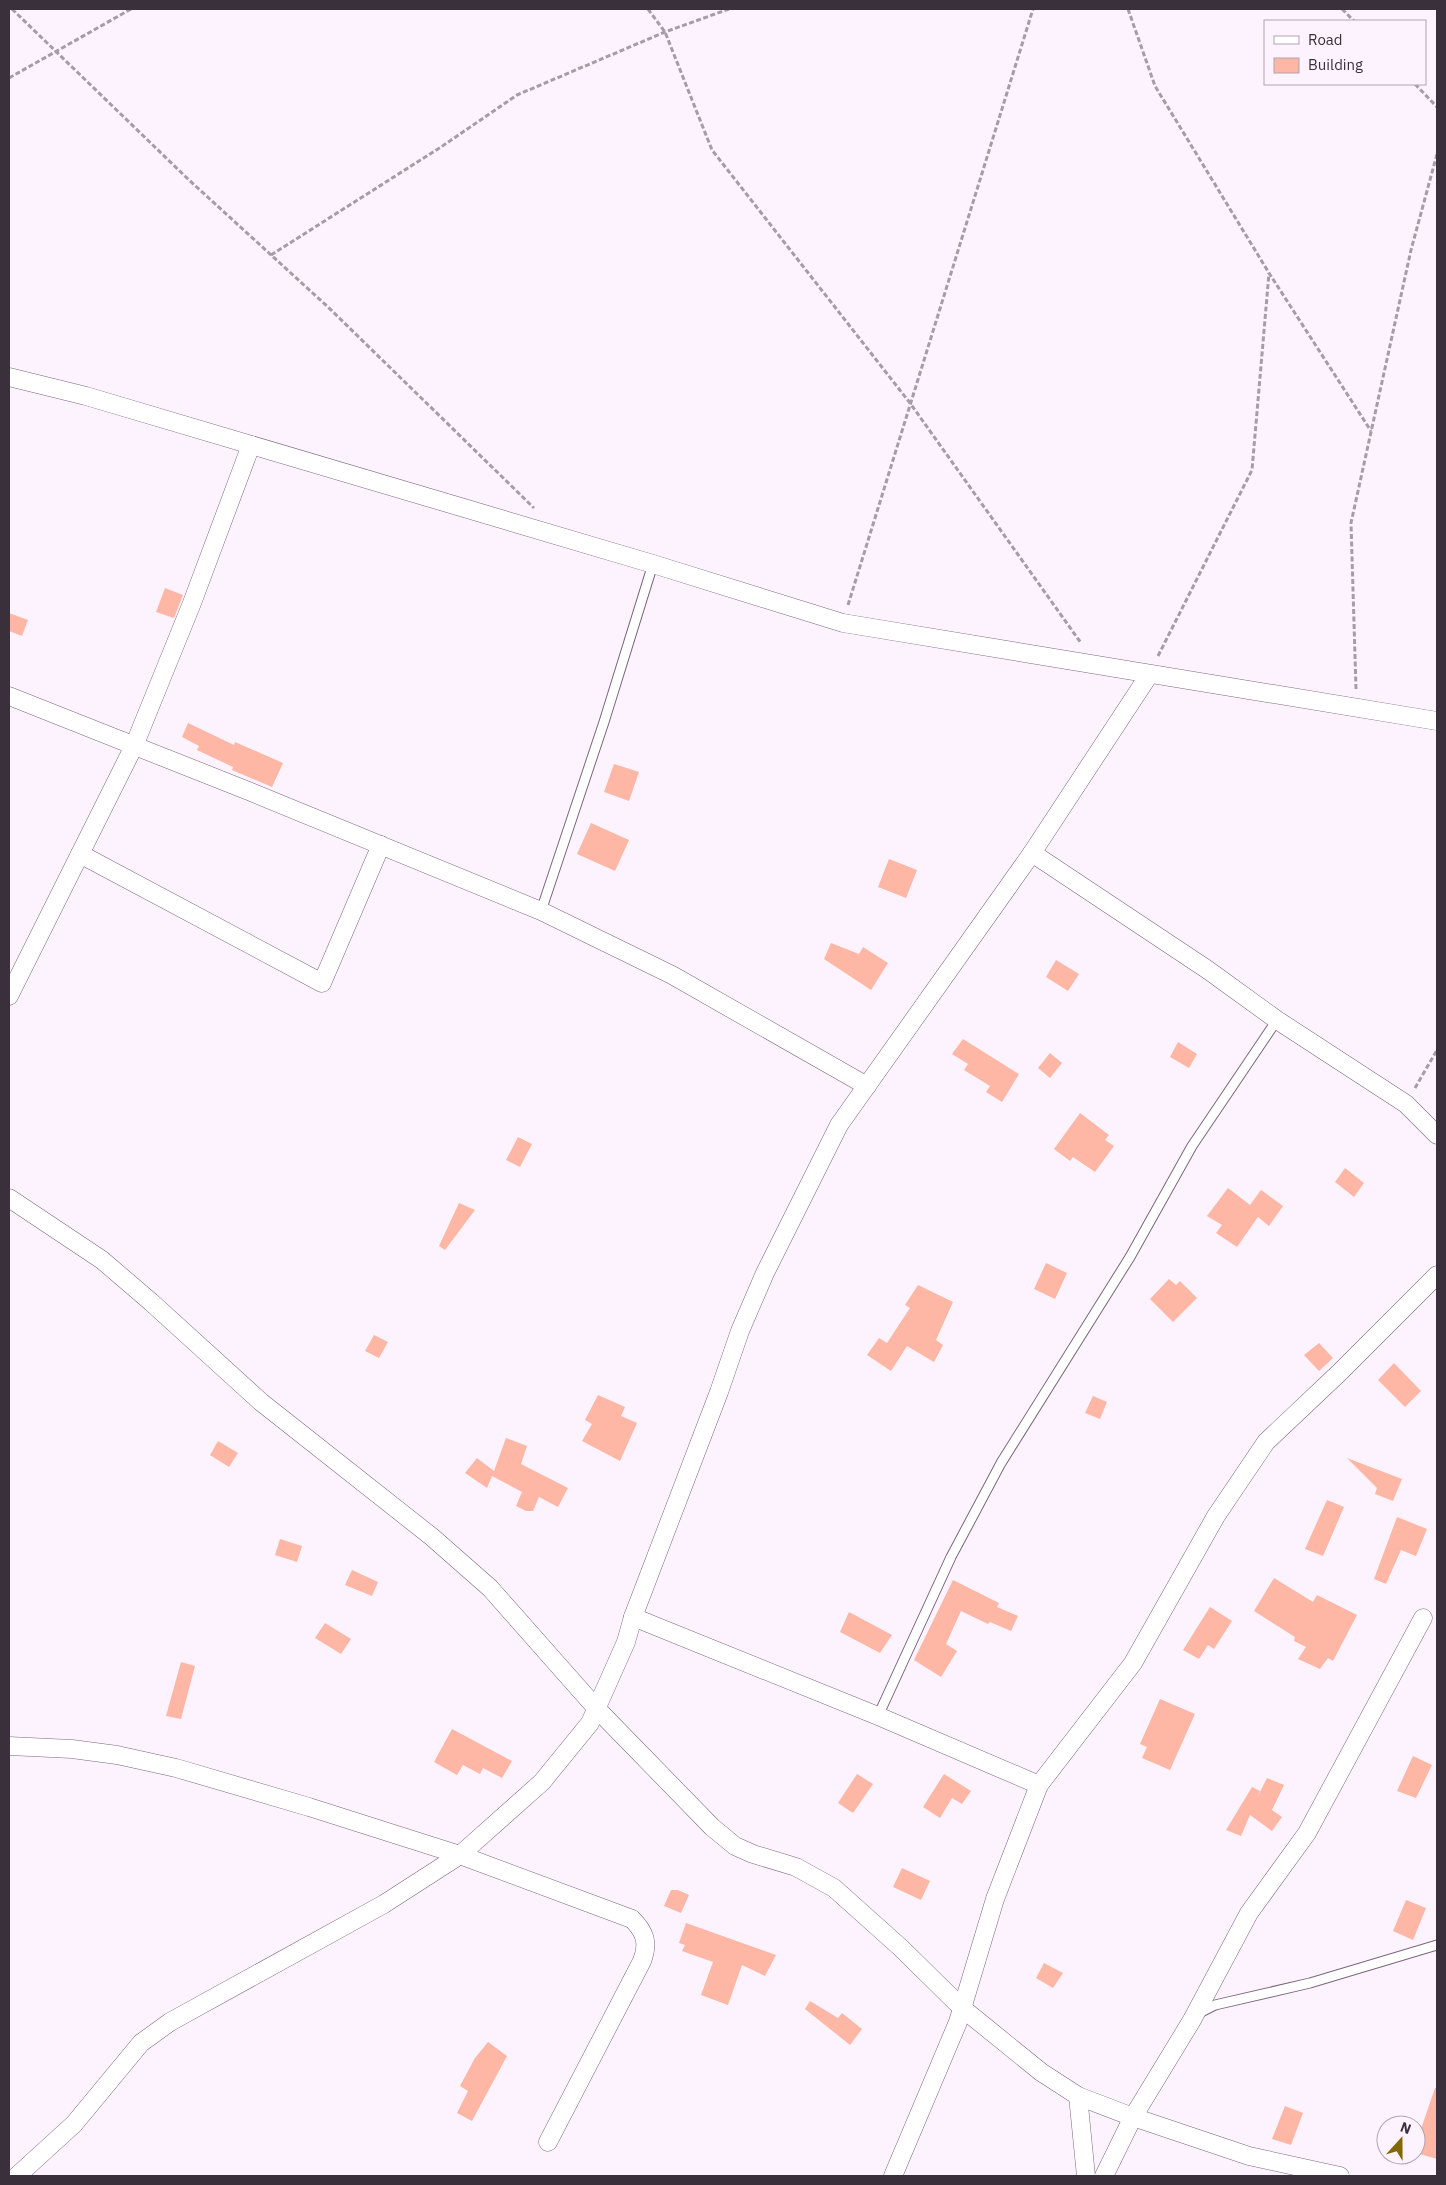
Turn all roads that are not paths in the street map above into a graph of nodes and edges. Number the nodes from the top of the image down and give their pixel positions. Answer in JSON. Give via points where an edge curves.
{"nodes":[{"id":1,"x":9,"y":377,"type":"edge"},
{"id":2,"x":250,"y":445,"type":"junction"},
{"id":3,"x":653,"y":564,"type":"junction"},
{"id":4,"x":1149,"y":675,"type":"junction"},
{"id":5,"x":9,"y":696,"type":"edge"},
{"id":6,"x":1437,"y":721,"type":"edge"},
{"id":7,"x":134,"y":746,"type":"junction"},
{"id":8,"x":381,"y":845,"type":"junction"},
{"id":9,"x":1032,"y":853,"type":"junction"},
{"id":10,"x":80,"y":854,"type":"junction"},
{"id":11,"x":541,"y":911,"type":"junction"},
{"id":12,"x":9,"y":996,"type":"edge"},
{"id":13,"x":1277,"y":1020,"type":"junction"},
{"id":14,"x":867,"y":1086,"type":"junction"},
{"id":15,"x":1437,"y":1135,"type":"edge"},
{"id":16,"x":9,"y":1198,"type":"edge"},
{"id":17,"x":1437,"y":1275,"type":"edge"},
{"id":18,"x":633,"y":1617,"type":"junction"},
{"id":19,"x":1422,"y":1618,"type":"dead end"},
{"id":20,"x":597,"y":1709,"type":"junction"},
{"id":21,"x":878,"y":1716,"type":"junction"},
{"id":22,"x":9,"y":1746,"type":"edge"},
{"id":23,"x":1039,"y":1785,"type":"junction"},
{"id":24,"x":460,"y":1855,"type":"junction"},
{"id":25,"x":1437,"y":1945,"type":"edge"},
{"id":26,"x":962,"y":2008,"type":"junction"},
{"id":27,"x":1192,"y":2020,"type":"junction"},
{"id":28,"x":1078,"y":2096,"type":"junction"},
{"id":29,"x":1133,"y":2117,"type":"junction"},
{"id":30,"x":548,"y":2142,"type":"dead end"},
{"id":31,"x":17,"y":2176,"type":"edge"},
{"id":32,"x":893,"y":2176,"type":"edge"},
{"id":33,"x":1086,"y":2176,"type":"edge"},
{"id":34,"x":1104,"y":2176,"type":"edge"},
{"id":35,"x":1340,"y":2176,"type":"edge"}],
"edges":[{"from":1,"to":2,"type":"street","via":[[86,396]]},
{"from":2,"to":3,"type":"street"},
{"from":2,"to":7,"type":"street","via":[[192,603]]},
{"from":3,"to":4,"type":"street","via":[[843,623]]},
{"from":3,"to":11,"type":"lane"},
{"from":4,"to":6,"type":"street"},
{"from":4,"to":9,"type":"street"},
{"from":5,"to":7,"type":"street"},
{"from":7,"to":8,"type":"street"},
{"from":7,"to":10,"type":"street"},
{"from":8,"to":10,"type":"street","via":[[322,983]]},
{"from":8,"to":11,"type":"street"},
{"from":9,"to":13,"type":"street"},
{"from":9,"to":14,"type":"street"},
{"from":10,"to":12,"type":"street"},
{"from":11,"to":14,"type":"street","via":[[672,974]]},
{"from":13,"to":15,"type":"street","via":[[1406,1104]]},
{"from":13,"to":21,"type":"lane","via":[[1192,1146],[1130,1257],[1001,1463],[951,1558]]},
{"from":14,"to":18,"type":"street","via":[[840,1125],[765,1273],[740,1331]]},
{"from":16,"to":20,"type":"street","via":[[102,1260],[261,1402],[432,1537],[490,1588]]},
{"from":17,"to":23,"type":"street","via":[[1266,1442],[1216,1516],[1133,1663]]},
{"from":18,"to":20,"type":"street","via":[[626,1642]]},
{"from":18,"to":21,"type":"street"},
{"from":19,"to":27,"type":"street","via":[[1307,1833],[1249,1913]]},
{"from":20,"to":24,"type":"street","via":[[590,1723],[542,1782]]},
{"from":20,"to":26,"type":"street","via":[[712,1827],[735,1846],[796,1867],[834,1888]]},
{"from":21,"to":23,"type":"street"},
{"from":22,"to":24,"type":"street","via":[[72,1749],[168,1767],[309,1806]]},
{"from":23,"to":26,"type":"street","via":[[995,1899]]},
{"from":24,"to":30,"type":"street","via":[[625,1914],[643,1930],[646,1952],[642,1962]]},
{"from":24,"to":31,"type":"street","via":[[398,1896],[170,2022],[141,2042],[74,2124]]},
{"from":25,"to":27,"type":"lane","via":[[1310,1983],[1215,2005]]},
{"from":26,"to":28,"type":"street","via":[[1041,2072]]},
{"from":26,"to":32,"type":"street"},
{"from":27,"to":29,"type":"street"},
{"from":28,"to":29,"type":"street"},
{"from":28,"to":33,"type":"street"},
{"from":29,"to":34,"type":"street"},
{"from":29,"to":35,"type":"street","via":[[1255,2158]]}]}
